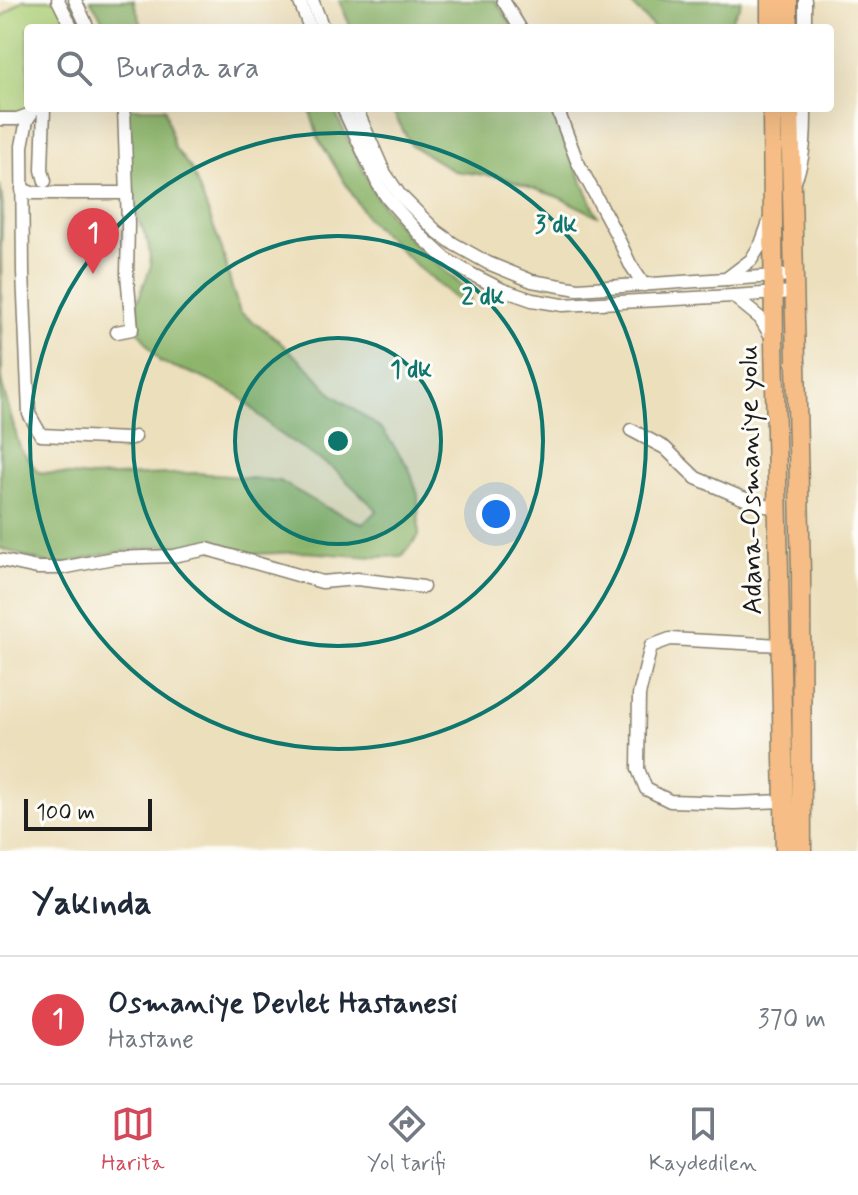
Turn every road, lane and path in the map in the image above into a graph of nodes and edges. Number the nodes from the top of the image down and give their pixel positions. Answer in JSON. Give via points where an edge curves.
{"nodes":[{"id":1,"x":58,"y":0,"type":"edge"},
{"id":2,"x":75,"y":0,"type":"edge"},
{"id":3,"x":299,"y":0,"type":"edge"},
{"id":4,"x":312,"y":0,"type":"edge"},
{"id":5,"x":503,"y":0,"type":"edge"},
{"id":6,"x":770,"y":0,"type":"edge"},
{"id":7,"x":788,"y":0,"type":"edge"},
{"id":8,"x":805,"y":0,"type":"edge"},
{"id":9,"x":70,"y":24,"type":"edge"},
{"id":10,"x":86,"y":24,"type":"edge"},
{"id":11,"x":308,"y":24,"type":"edge"},
{"id":12,"x":321,"y":24,"type":"edge"},
{"id":13,"x":518,"y":24,"type":"edge"},
{"id":14,"x":770,"y":24,"type":"edge"},
{"id":15,"x":788,"y":24,"type":"edge"},
{"id":16,"x":805,"y":24,"type":"edge"},
{"id":17,"x":31,"y":112,"type":"edge"},
{"id":18,"x":32,"y":112,"type":"edge"},
{"id":19,"x":44,"y":112,"type":"edge"},
{"id":20,"x":124,"y":112,"type":"edge"},
{"id":21,"x":345,"y":112,"type":"edge"},
{"id":22,"x":358,"y":112,"type":"edge"},
{"id":23,"x":559,"y":112,"type":"edge"},
{"id":24,"x":772,"y":112,"type":"edge"},
{"id":25,"x":790,"y":112,"type":"edge"},
{"id":26,"x":805,"y":112,"type":"edge"},
{"id":27,"x":0,"y":119,"type":"edge"},
{"id":28,"x":45,"y":181,"type":"dead end"},
{"id":29,"x":22,"y":189,"type":"junction"},
{"id":30,"x":791,"y":189,"type":"junction"},
{"id":31,"x":127,"y":193,"type":"junction"},
{"id":32,"x":774,"y":208,"type":"junction"},
{"id":33,"x":726,"y":279,"type":"junction"},
{"id":34,"x":793,"y":284,"type":"junction"},
{"id":35,"x":644,"y":285,"type":"junction"},
{"id":36,"x":773,"y":285,"type":"junction"},
{"id":37,"x":733,"y":296,"type":"junction"},
{"id":38,"x":117,"y":332,"type":"dead end"},
{"id":39,"x":774,"y":341,"type":"junction"},
{"id":40,"x":631,"y":430,"type":"dead end"},
{"id":41,"x":135,"y":437,"type":"dead end"},
{"id":42,"x":777,"y":507,"type":"junction"},
{"id":43,"x":0,"y":560,"type":"edge"},
{"id":44,"x":423,"y":587,"type":"dead end"},
{"id":45,"x":780,"y":645,"type":"junction"},
{"id":46,"x":784,"y":801,"type":"junction"},
{"id":47,"x":785,"y":851,"type":"edge"},
{"id":48,"x":802,"y":851,"type":"edge"}],
"edges":[{"from":1,"to":9,"type":"street"},
{"from":2,"to":10,"type":"street"},
{"from":3,"to":11,"type":"street"},
{"from":4,"to":12,"type":"street"},
{"from":5,"to":13,"type":"street"},
{"from":6,"to":14,"type":"highway"},
{"from":7,"to":15,"type":"highway"},
{"from":8,"to":16,"type":"street"},
{"from":17,"to":27,"type":"street"},
{"from":18,"to":29,"type":"street","via":[[22,146]]},
{"from":19,"to":28,"type":"street"},
{"from":20,"to":31,"type":"street"},
{"from":21,"to":37,"type":"street","via":[[388,199],[447,260],[503,290],[563,305]]},
{"from":22,"to":35,"type":"street","via":[[399,194],[454,244],[532,281],[578,289]]},
{"from":23,"to":35,"type":"street","via":[[577,161]]},
{"from":24,"to":32,"type":"highway","name":"Adana-Osmaniye yolu"},
{"from":25,"to":30,"type":"highway","name":"Adana-Osmaniye yolu"},
{"from":26,"to":30,"type":"street","via":[[801,169]]},
{"from":29,"to":31,"type":"street"},
{"from":29,"to":41,"type":"street","via":[[29,414],[41,435]]},
{"from":30,"to":34,"type":"highway","name":"Adana-Osmaniye yolu"},
{"from":31,"to":38,"type":"street","via":[[132,329]]},
{"from":32,"to":33,"type":"street","via":[[751,260]]},
{"from":32,"to":36,"type":"highway","name":"Adana-Osmaniye yolu"},
{"from":33,"to":35,"type":"street"},
{"from":33,"to":36,"type":"street"},
{"from":34,"to":36,"type":"street"},
{"from":34,"to":48,"type":"highway","name":"Adana-Osmaniye yolu"},
{"from":36,"to":37,"type":"street"},
{"from":36,"to":39,"type":"highway","name":"Adana-Osmaniye yolu"},
{"from":37,"to":39,"type":"street","via":[[760,318]]},
{"from":39,"to":42,"type":"highway","name":"Adana-Osmaniye yolu"},
{"from":40,"to":42,"type":"street","via":[[665,448],[696,478]]},
{"from":42,"to":45,"type":"highway","name":"Adana-Osmaniye yolu"},
{"from":43,"to":44,"type":"street","via":[[62,568],[207,549],[322,582],[357,579]]},
{"from":45,"to":46,"type":"highway","name":"Adana-Osmaniye yolu"},
{"from":45,"to":46,"type":"street","via":[[670,639],[651,646],[639,695],[638,769],[646,789],[670,801]]},
{"from":46,"to":47,"type":"highway","name":"Adana-Osmaniye yolu"}]}
